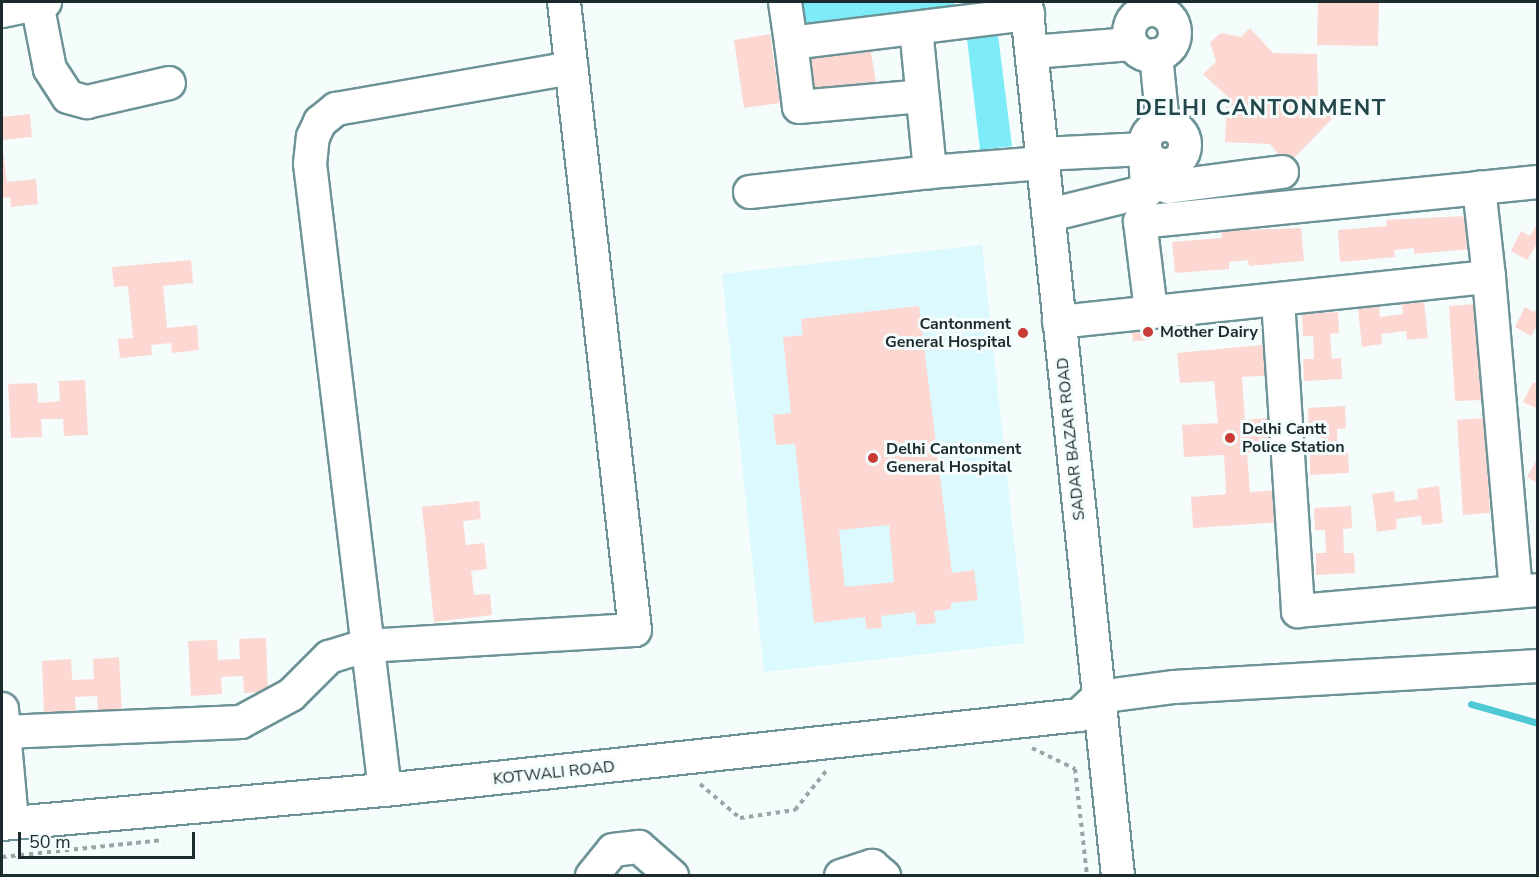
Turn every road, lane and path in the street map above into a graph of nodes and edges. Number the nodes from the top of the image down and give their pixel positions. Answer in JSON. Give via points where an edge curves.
{"nodes":[{"id":1,"x":41,"y":2,"type":"edge"},
{"id":2,"x":564,"y":2,"type":"edge"},
{"id":3,"x":785,"y":2,"type":"edge"},
{"id":4,"x":1154,"y":6,"type":"edge"},
{"id":5,"x":1027,"y":8,"type":"edge"},
{"id":6,"x":2,"y":11,"type":"edge"},
{"id":7,"x":915,"y":28,"type":"junction"},
{"id":8,"x":791,"y":43,"type":"junction"},
{"id":9,"x":1144,"y":50,"type":"junction"},
{"id":10,"x":1032,"y":52,"type":"junction"},
{"id":11,"x":571,"y":68,"type":"junction"},
{"id":12,"x":169,"y":83,"type":"dead end"},
{"id":13,"x":922,"y":96,"type":"junction"},
{"id":14,"x":1043,"y":158,"type":"junction"},
{"id":15,"x":1158,"y":163,"type":"junction"},
{"id":16,"x":930,"y":172,"type":"junction"},
{"id":17,"x":1282,"y":172,"type":"dead end"},
{"id":18,"x":1538,"y":182,"type":"edge"},
{"id":19,"x":1479,"y":188,"type":"junction"},
{"id":20,"x":750,"y":192,"type":"dead end"},
{"id":21,"x":1049,"y":215,"type":"junction"},
{"id":22,"x":1489,"y":277,"type":"junction"},
{"id":23,"x":1278,"y":300,"type":"junction"},
{"id":24,"x":1150,"y":311,"type":"junction"},
{"id":25,"x":1059,"y":322,"type":"junction"},
{"id":26,"x":1527,"y":590,"type":"edge"},
{"id":27,"x":365,"y":646,"type":"junction"},
{"id":28,"x":1538,"y":666,"type":"edge"},
{"id":29,"x":1098,"y":697,"type":"junction"},
{"id":30,"x":3,"y":720,"type":"edge"},
{"id":31,"x":1025,"y":745,"type":"dead end"},
{"id":32,"x":832,"y":763,"type":"dead end"},
{"id":33,"x":697,"y":781,"type":"dead end"},
{"id":34,"x":385,"y":790,"type":"junction"},
{"id":35,"x":7,"y":823,"type":"edge"},
{"id":36,"x":167,"y":839,"type":"dead end"},
{"id":37,"x":2,"y":857,"type":"edge"},
{"id":38,"x":592,"y":876,"type":"edge"},
{"id":39,"x":672,"y":876,"type":"edge"},
{"id":40,"x":841,"y":876,"type":"edge"},
{"id":41,"x":884,"y":876,"type":"edge"},
{"id":42,"x":1087,"y":876,"type":"edge"},
{"id":43,"x":1118,"y":876,"type":"edge"}],
"edges":[{"from":1,"to":6,"type":"street"},
{"from":1,"to":12,"type":"street","via":[[50,69],[68,97],[87,102]]},
{"from":2,"to":11,"type":"street"},
{"from":3,"to":8,"type":"street"},
{"from":4,"to":9,"type":"street","via":[[1174,28],[1173,42]]},
{"from":5,"to":7,"type":"street"},
{"from":5,"to":10,"type":"street","name":"SADAR BAZAR ROAD"},
{"from":7,"to":8,"type":"street"},
{"from":7,"to":13,"type":"street"},
{"from":8,"to":13,"type":"street","via":[[799,107]]},
{"from":9,"to":10,"type":"street"},
{"from":9,"to":15,"type":"street"},
{"from":10,"to":14,"type":"street","name":"SADAR BAZAR ROAD"},
{"from":11,"to":27,"type":"street","via":[[336,109],[320,122],[313,137],[310,164]]},
{"from":11,"to":27,"type":"street","via":[[635,630]]},
{"from":13,"to":16,"type":"street"},
{"from":14,"to":15,"type":"street"},
{"from":14,"to":16,"type":"street"},
{"from":14,"to":21,"type":"street","name":"SADAR BAZAR ROAD"},
{"from":15,"to":17,"type":"street"},
{"from":15,"to":21,"type":"street"},
{"from":16,"to":20,"type":"street"},
{"from":18,"to":19,"type":"street"},
{"from":19,"to":22,"type":"street"},
{"from":19,"to":24,"type":"street","via":[[1140,222]]},
{"from":21,"to":25,"type":"street","name":"SADAR BAZAR ROAD"},
{"from":22,"to":23,"type":"street"},
{"from":22,"to":26,"type":"street"},
{"from":23,"to":24,"type":"street"},
{"from":23,"to":26,"type":"street","via":[[1298,611]]},
{"from":24,"to":25,"type":"street"},
{"from":25,"to":29,"type":"street","name":"SADAR BAZAR ROAD"},
{"from":27,"to":30,"type":"street","via":[[329,657],[291,695],[241,722]]},
{"from":27,"to":34,"type":"street"},
{"from":28,"to":29,"type":"street","via":[[1174,687]]},
{"from":29,"to":34,"type":"street","name":"KOTWALI ROAD","via":[[1079,715]]},
{"from":29,"to":43,"type":"street","name":"SADAR BAZAR ROAD"},
{"from":30,"to":35,"type":"street"},
{"from":31,"to":42,"type":"path","via":[[1076,769]]},
{"from":32,"to":33,"type":"path","via":[[795,810],[740,818]]},
{"from":34,"to":35,"type":"street","name":"KOTWALI ROAD"},
{"from":36,"to":37,"type":"path"},
{"from":38,"to":39,"type":"street","via":[[613,850],[639,848]]},
{"from":40,"to":41,"type":"street","via":[[872,866]]}]}
